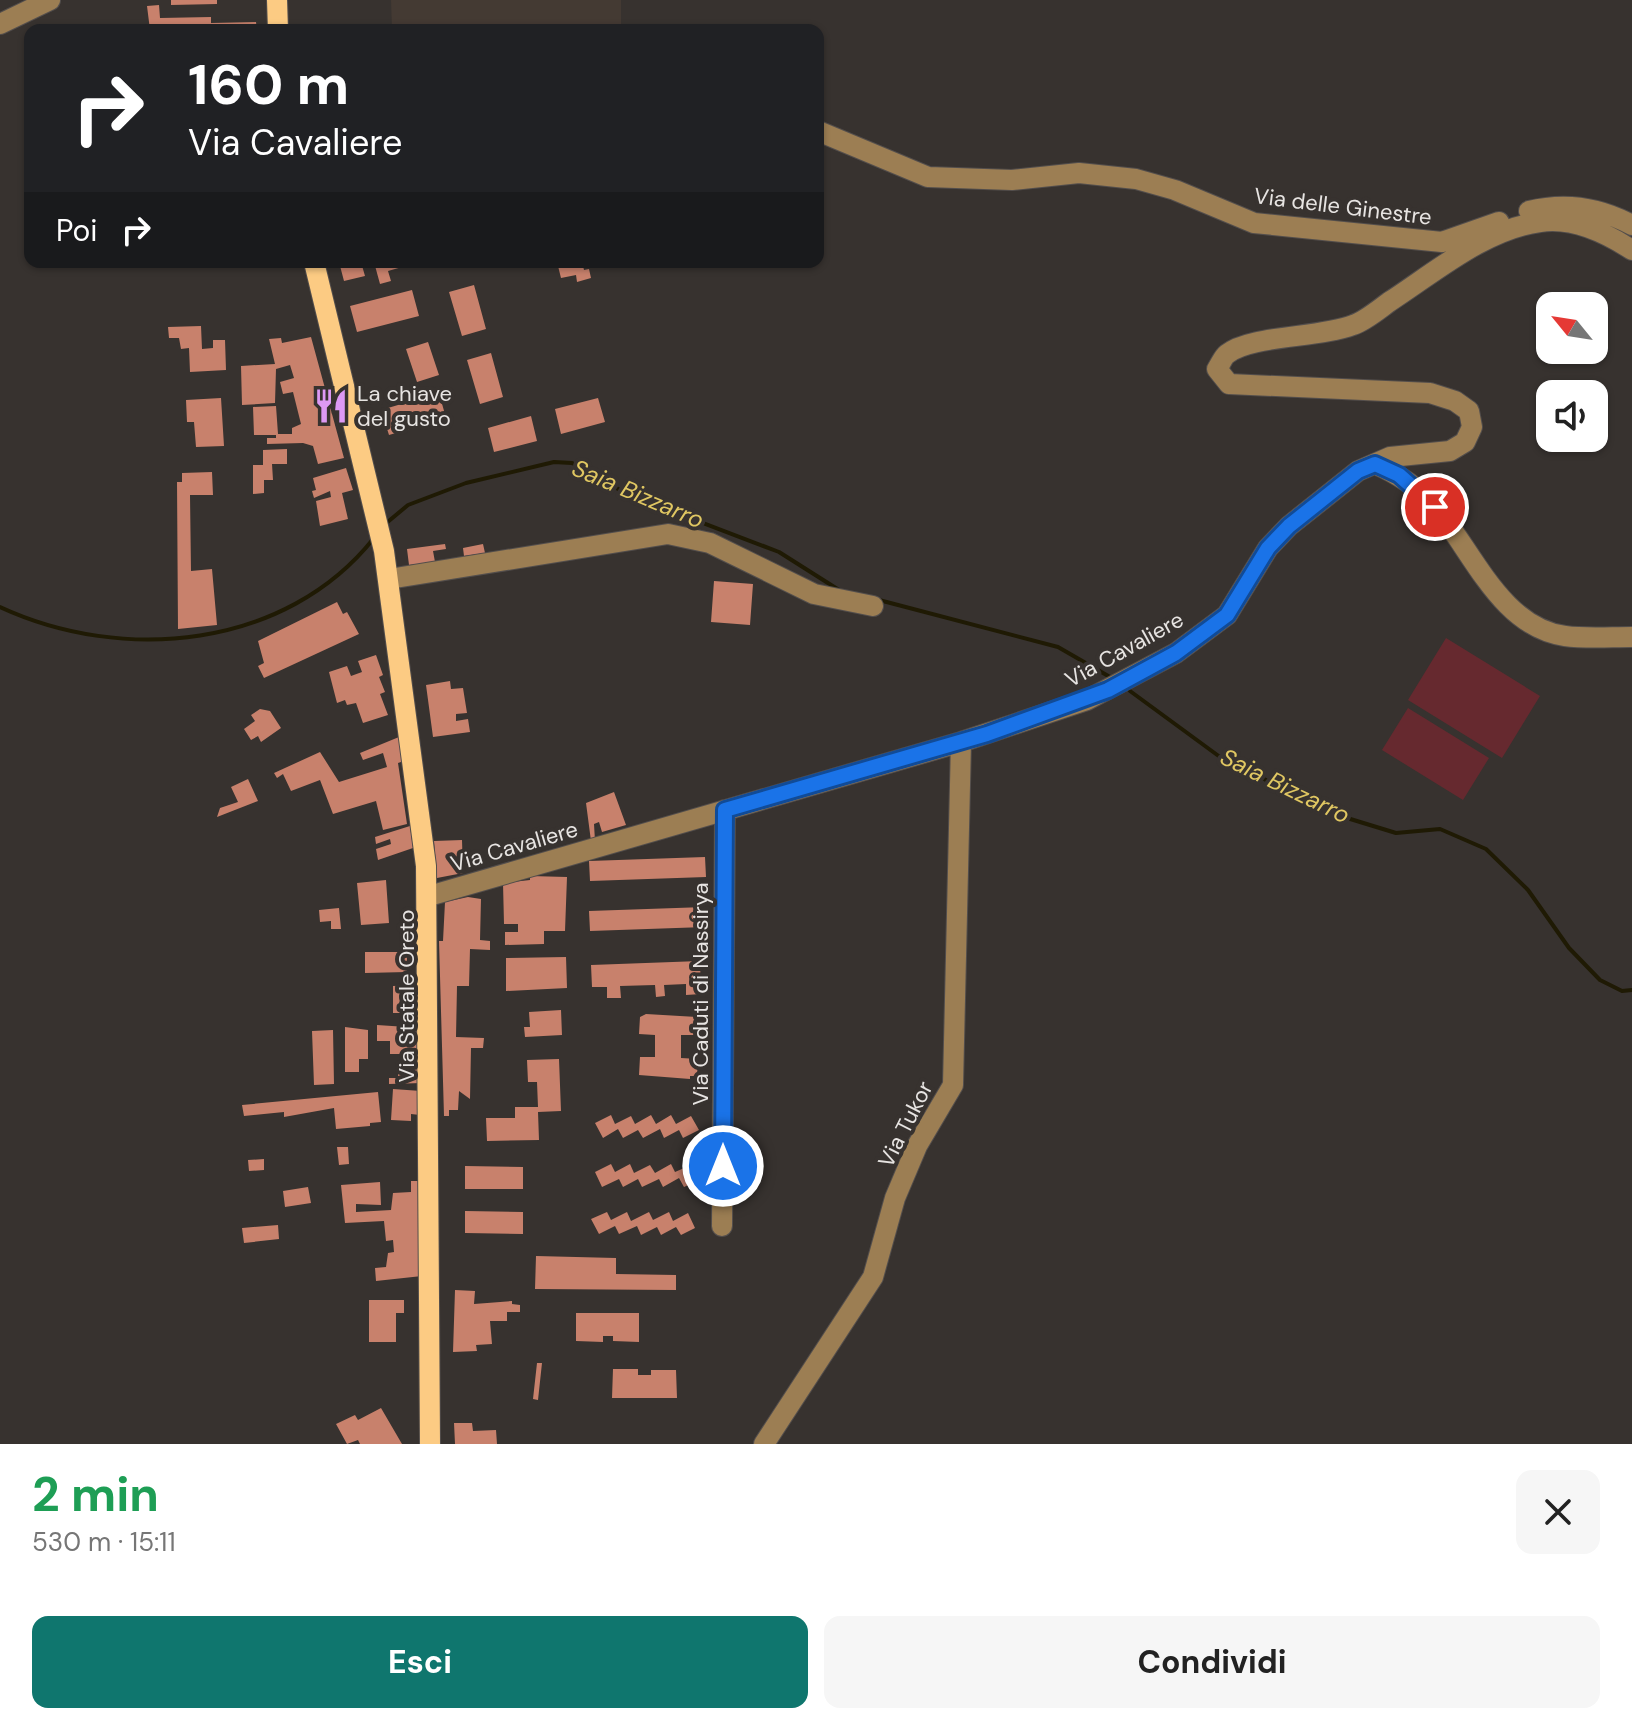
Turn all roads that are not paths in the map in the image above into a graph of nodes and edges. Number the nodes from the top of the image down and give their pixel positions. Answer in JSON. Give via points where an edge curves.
{"nodes":[{"id":1,"x":50,"y":0,"type":"edge"},
{"id":2,"x":277,"y":0,"type":"edge"},
{"id":3,"x":0,"y":24,"type":"edge"},
{"id":4,"x":278,"y":24,"type":"edge"},
{"id":5,"x":824,"y":134,"type":"edge"},
{"id":6,"x":1632,"y":225,"type":"edge"},
{"id":7,"x":1632,"y":250,"type":"edge"},
{"id":8,"x":316,"y":268,"type":"edge"},
{"id":9,"x":1375,"y":464,"type":"junction"},
{"id":10,"x":389,"y":579,"type":"junction"},
{"id":11,"x":873,"y":606,"type":"dead end"},
{"id":12,"x":1632,"y":637,"type":"edge"},
{"id":13,"x":961,"y":742,"type":"junction"},
{"id":14,"x":725,"y":810,"type":"junction"},
{"id":15,"x":429,"y":896,"type":"junction"},
{"id":16,"x":722,"y":1226,"type":"dead end"},
{"id":17,"x":430,"y":1444,"type":"edge"},
{"id":18,"x":764,"y":1444,"type":"edge"}],
"edges":[{"from":1,"to":3,"type":"street"},
{"from":2,"to":4,"type":"main road"},
{"from":5,"to":6,"type":"street","name":"Via delle Ginestre","via":[[928,177],[1012,180],[1079,173],[1136,179],[1254,223],[1442,242],[1532,210],[1574,206],[1602,210]]},
{"from":7,"to":9,"type":"street","name":"Via Cavaliere","via":[[1607,234],[1571,224],[1542,221],[1520,226],[1485,241],[1355,325],[1312,337],[1255,343],[1228,353],[1217,369],[1229,384],[1430,393],[1469,411],[1472,427],[1465,442],[1450,451],[1390,457]]},
{"from":8,"to":10,"type":"main road","name":"Via Statale Oreto"},
{"from":9,"to":12,"type":"street","via":[[1399,475],[1435,507],[1502,599],[1528,621],[1564,636]]},
{"from":9,"to":13,"type":"street","name":"Via Cavaliere","via":[[1358,471],[1289,526],[1268,548],[1227,615],[1176,653],[1087,700]]},
{"from":10,"to":11,"type":"street","via":[[668,534],[710,543],[814,594]]},
{"from":10,"to":15,"type":"main road","name":"Via Statale Oreto"},
{"from":13,"to":14,"type":"street","name":"Via Cavaliere"},
{"from":13,"to":18,"type":"street","name":"Via Tukor","via":[[953,1085],[917,1146],[895,1198],[873,1277]]},
{"from":14,"to":15,"type":"street","name":"Via Cavaliere"},
{"from":14,"to":16,"type":"street","name":"Via Caduti di Nassirya"},
{"from":15,"to":17,"type":"main road","name":"Via Statale Oreto"}]}
